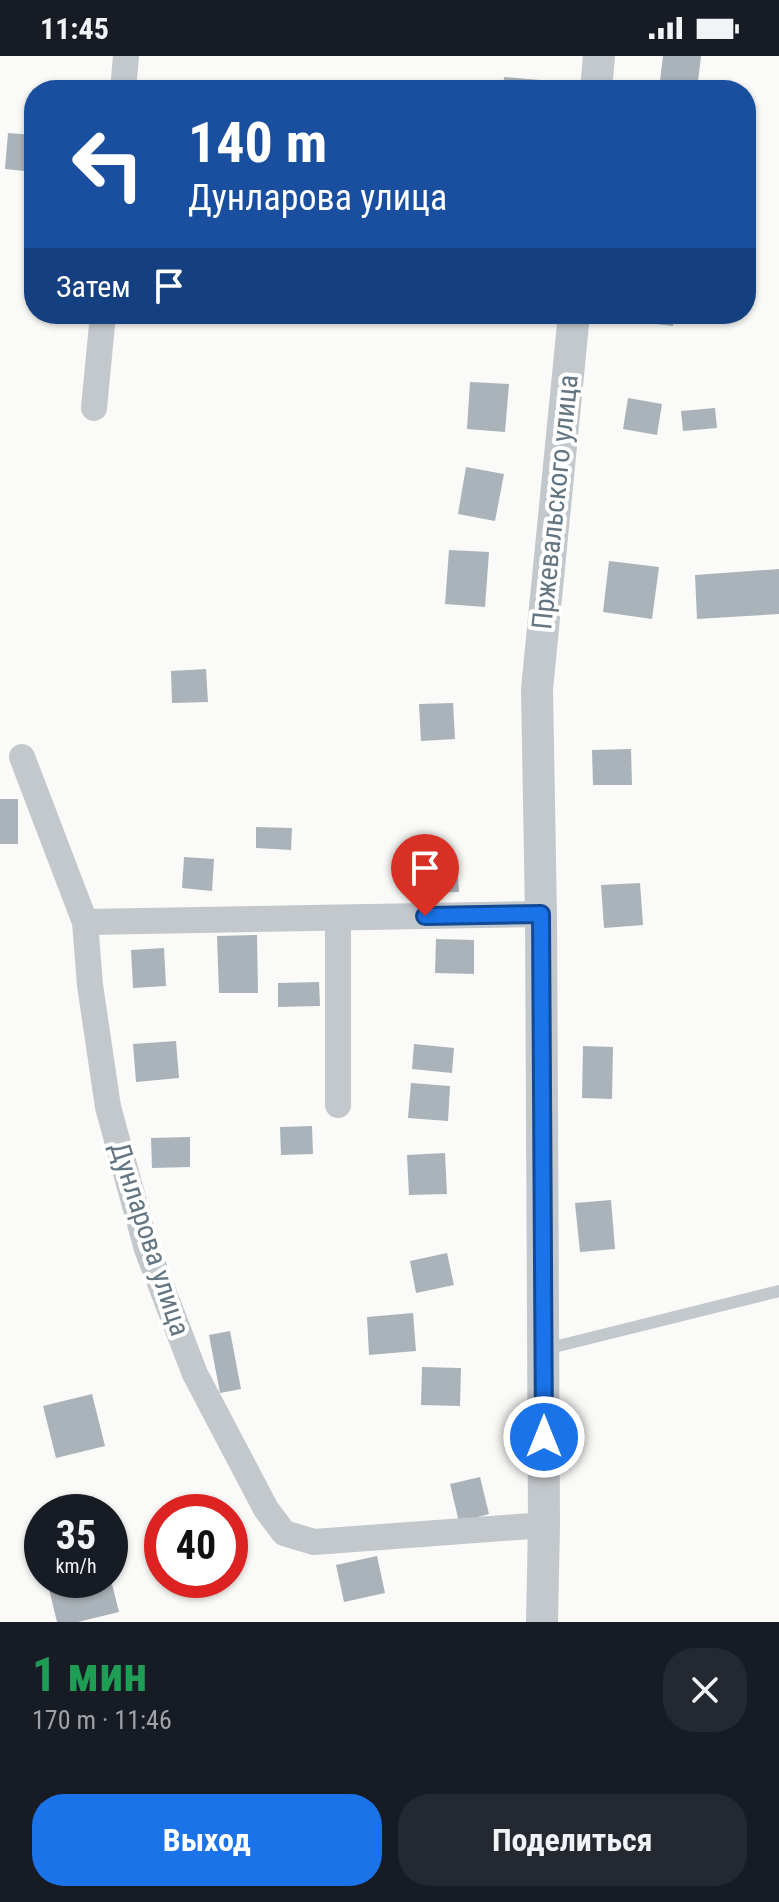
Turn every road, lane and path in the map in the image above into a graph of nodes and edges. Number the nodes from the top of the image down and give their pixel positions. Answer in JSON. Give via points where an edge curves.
{"nodes":[{"id":1,"x":126,"y":56,"type":"edge"},
{"id":2,"x":599,"y":56,"type":"edge"},
{"id":3,"x":124,"y":80,"type":"edge"},
{"id":4,"x":597,"y":80,"type":"edge"},
{"id":5,"x":102,"y":324,"type":"edge"},
{"id":6,"x":573,"y":324,"type":"edge"},
{"id":7,"x":94,"y":408,"type":"dead end"},
{"id":8,"x":22,"y":757,"type":"dead end"},
{"id":9,"x":541,"y":914,"type":"junction"},
{"id":10,"x":338,"y":918,"type":"junction"},
{"id":11,"x":85,"y":922,"type":"junction"},
{"id":12,"x":338,"y":1105,"type":"dead end"},
{"id":13,"x":779,"y":1291,"type":"edge"},
{"id":14,"x":543,"y":1350,"type":"junction"},
{"id":15,"x":544,"y":1525,"type":"junction"},
{"id":16,"x":542,"y":1622,"type":"edge"}],
"edges":[{"from":1,"to":3,"type":"street"},
{"from":2,"to":4,"type":"street"},
{"from":5,"to":7,"type":"street"},
{"from":6,"to":9,"type":"street","name":"Пржевальского улица","via":[[537,689]]},
{"from":8,"to":11,"type":"street","name":"Дунларова улица"},
{"from":9,"to":10,"type":"street"},
{"from":9,"to":14,"type":"street"},
{"from":10,"to":11,"type":"street"},
{"from":10,"to":12,"type":"street"},
{"from":11,"to":15,"type":"street","name":"Дунларова улица","via":[[108,1107],[147,1249],[195,1374],[284,1533],[314,1542]]},
{"from":13,"to":14,"type":"lane"},
{"from":14,"to":15,"type":"street"},
{"from":15,"to":16,"type":"street"}]}
